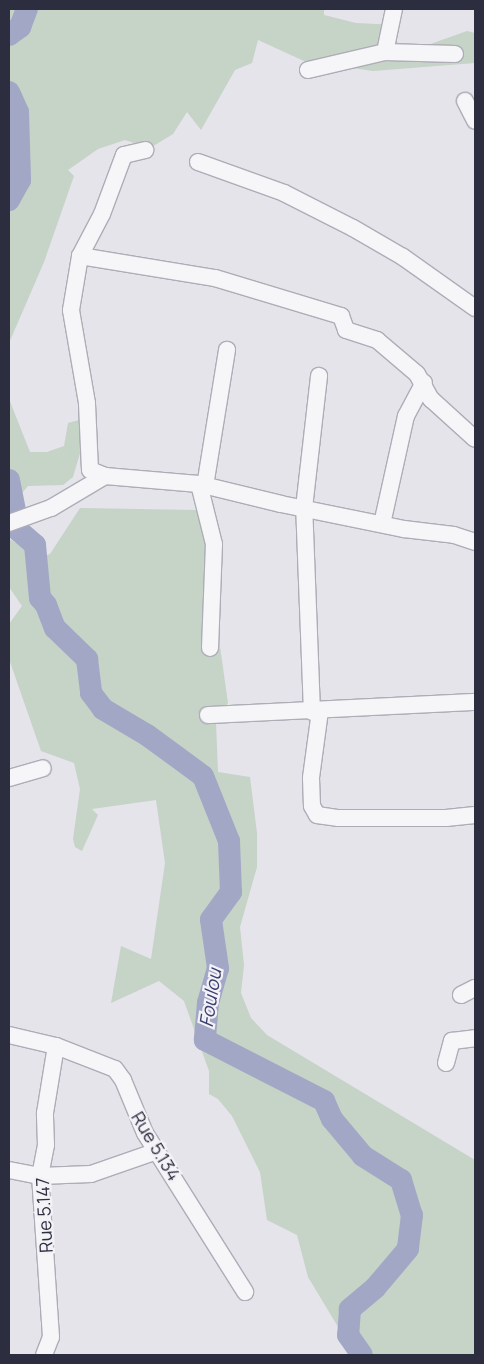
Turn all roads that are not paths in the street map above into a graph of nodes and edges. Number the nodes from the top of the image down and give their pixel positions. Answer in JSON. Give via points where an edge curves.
{"nodes":[{"id":1,"x":394,"y":9,"type":"edge"},
{"id":2,"x":385,"y":52,"type":"junction"},
{"id":3,"x":455,"y":54,"type":"dead end"},
{"id":4,"x":308,"y":70,"type":"dead end"},
{"id":5,"x":466,"y":101,"type":"dead end"},
{"id":6,"x":475,"y":121,"type":"edge"},
{"id":7,"x":145,"y":150,"type":"dead end"},
{"id":8,"x":198,"y":162,"type":"dead end"},
{"id":9,"x":80,"y":256,"type":"junction"},
{"id":10,"x":475,"y":308,"type":"edge"},
{"id":11,"x":227,"y":350,"type":"dead end"},
{"id":12,"x":319,"y":376,"type":"dead end"},
{"id":13,"x":424,"y":382,"type":"junction"},
{"id":14,"x":475,"y":439,"type":"edge"},
{"id":15,"x":105,"y":476,"type":"junction"},
{"id":16,"x":202,"y":485,"type":"junction"},
{"id":17,"x":304,"y":508,"type":"junction"},
{"id":18,"x":15,"y":521,"type":"edge"},
{"id":19,"x":382,"y":524,"type":"junction"},
{"id":20,"x":475,"y":542,"type":"edge"},
{"id":21,"x":210,"y":648,"type":"dead end"},
{"id":22,"x":475,"y":702,"type":"edge"},
{"id":23,"x":316,"y":712,"type":"junction"},
{"id":24,"x":208,"y":715,"type":"dead end"},
{"id":25,"x":43,"y":768,"type":"dead end"},
{"id":26,"x":9,"y":778,"type":"edge"},
{"id":27,"x":475,"y":815,"type":"edge"},
{"id":28,"x":9,"y":1036,"type":"edge"},
{"id":29,"x":475,"y":1038,"type":"edge"},
{"id":30,"x":56,"y":1046,"type":"junction"},
{"id":31,"x":446,"y":1063,"type":"dead end"},
{"id":32,"x":157,"y":1150,"type":"junction"},
{"id":33,"x":9,"y":1170,"type":"edge"},
{"id":34,"x":40,"y":1176,"type":"junction"},
{"id":35,"x":245,"y":1292,"type":"dead end"},
{"id":36,"x":44,"y":1355,"type":"edge"}],
"edges":[{"from":1,"to":2,"type":"street"},
{"from":2,"to":3,"type":"street"},
{"from":2,"to":4,"type":"street"},
{"from":5,"to":6,"type":"street"},
{"from":7,"to":9,"type":"street","via":[[124,155],[102,214]]},
{"from":8,"to":10,"type":"street","via":[[284,193],[353,228]]},
{"from":9,"to":13,"type":"street","via":[[215,278],[341,316],[346,330],[377,340]]},
{"from":9,"to":15,"type":"street","via":[[70,310],[87,403],[90,470]]},
{"from":11,"to":16,"type":"street"},
{"from":12,"to":17,"type":"street"},
{"from":13,"to":14,"type":"street","via":[[432,399]]},
{"from":13,"to":19,"type":"street","via":[[406,416]]},
{"from":15,"to":16,"type":"street"},
{"from":15,"to":18,"type":"street","via":[[51,508]]},
{"from":16,"to":17,"type":"street"},
{"from":16,"to":21,"type":"street","via":[[214,544]]},
{"from":17,"to":19,"type":"street"},
{"from":17,"to":23,"type":"street"},
{"from":19,"to":20,"type":"street","via":[[454,535]]},
{"from":22,"to":23,"type":"street"},
{"from":23,"to":24,"type":"street"},
{"from":23,"to":27,"type":"street","via":[[311,778],[312,806],[317,815],[446,818]]},
{"from":25,"to":26,"type":"street"},
{"from":28,"to":30,"type":"street","name":"Rue 5.134"},
{"from":29,"to":31,"type":"street","via":[[452,1041]]},
{"from":30,"to":32,"type":"street","name":"Rue 5.134","via":[[115,1068],[137,1118]]},
{"from":30,"to":34,"type":"street","name":"Rue 5.147","via":[[45,1114],[46,1145]]},
{"from":32,"to":34,"type":"street","via":[[91,1174]]},
{"from":32,"to":35,"type":"street","name":"Rue 5.134"},
{"from":33,"to":34,"type":"street"},
{"from":34,"to":36,"type":"street","name":"Rue 5.147","via":[[51,1337]]}]}
